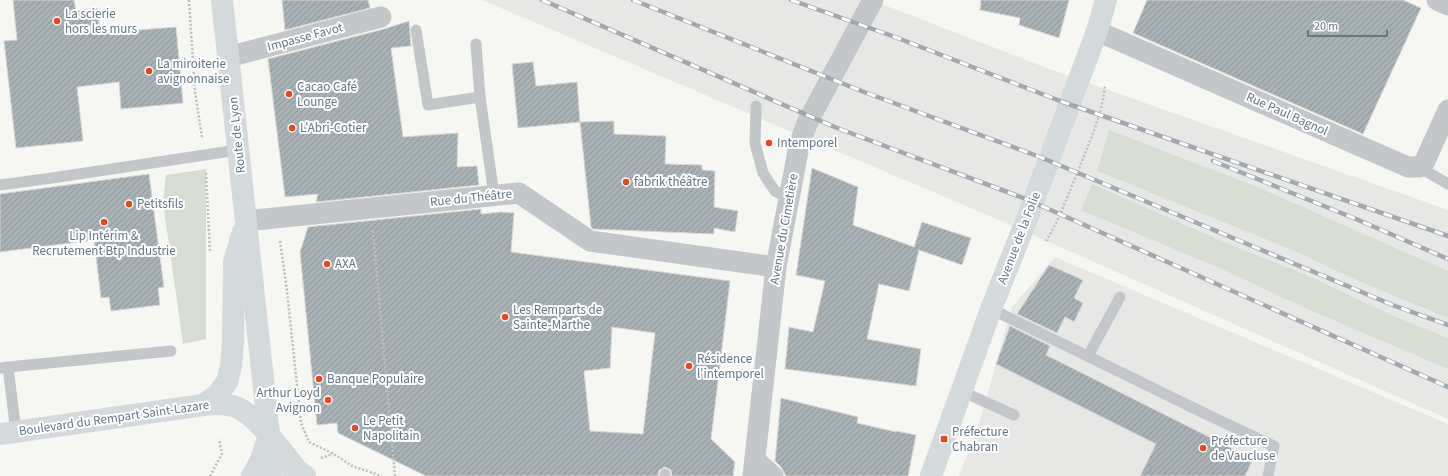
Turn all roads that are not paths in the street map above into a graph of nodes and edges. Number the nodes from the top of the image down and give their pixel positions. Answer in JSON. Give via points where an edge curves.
{"nodes":[{"id":1,"x":222,"y":0,"type":"edge"},
{"id":2,"x":873,"y":0,"type":"edge"},
{"id":3,"x":1106,"y":0,"type":"edge"},
{"id":4,"x":1437,"y":0,"type":"edge"},
{"id":5,"x":1448,"y":5,"type":"edge"},
{"id":6,"x":381,"y":17,"type":"dead end"},
{"id":7,"x":416,"y":30,"type":"dead end"},
{"id":8,"x":1097,"y":31,"type":"junction"},
{"id":9,"x":476,"y":44,"type":"dead end"},
{"id":10,"x":228,"y":57,"type":"junction"},
{"id":11,"x":480,"y":97,"type":"junction"},
{"id":12,"x":756,"y":106,"type":"dead end"},
{"id":13,"x":1448,"y":110,"type":"edge"},
{"id":14,"x":238,"y":150,"type":"junction"},
{"id":15,"x":1419,"y":167,"type":"junction"},
{"id":16,"x":1448,"y":184,"type":"edge"},
{"id":17,"x":0,"y":185,"type":"edge"},
{"id":18,"x":494,"y":195,"type":"junction"},
{"id":19,"x":789,"y":198,"type":"junction"},
{"id":20,"x":246,"y":222,"type":"junction"},
{"id":21,"x":776,"y":267,"type":"junction"},
{"id":22,"x":1120,"y":297,"type":"dead end"},
{"id":23,"x":992,"y":309,"type":"junction"},
{"id":24,"x":171,"y":351,"type":"dead end"},
{"id":25,"x":1088,"y":356,"type":"junction"},
{"id":26,"x":4,"y":368,"type":"edge"},
{"id":27,"x":961,"y":391,"type":"junction"},
{"id":28,"x":203,"y":405,"type":"junction"},
{"id":29,"x":1014,"y":415,"type":"dead end"},
{"id":30,"x":8,"y":433,"type":"edge"},
{"id":31,"x":269,"y":436,"type":"junction"},
{"id":32,"x":754,"y":468,"type":"edge"},
{"id":33,"x":301,"y":473,"type":"edge"},
{"id":34,"x":252,"y":476,"type":"edge"},
{"id":35,"x":276,"y":476,"type":"edge"},
{"id":36,"x":773,"y":476,"type":"edge"},
{"id":37,"x":931,"y":476,"type":"edge"},
{"id":38,"x":1268,"y":476,"type":"edge"}],
"edges":[{"from":1,"to":10,"type":"main road","name":"Route de Lyon"},
{"from":2,"to":19,"type":"street","name":"Avenue du Cimetière","via":[[807,122],[799,146]]},
{"from":3,"to":8,"type":"main road","name":"Avenue de la Folie"},
{"from":4,"to":5,"type":"street"},
{"from":6,"to":10,"type":"street","name":"Impasse Favot"},
{"from":7,"to":11,"type":"lane","via":[[428,105]]},
{"from":8,"to":15,"type":"street","name":"Rue Paul Bagnol","via":[[1408,167]]},
{"from":8,"to":23,"type":"main road","name":"Avenue de la Folie"},
{"from":9,"to":11,"type":"lane"},
{"from":10,"to":14,"type":"main road","name":"Route de Lyon"},
{"from":11,"to":18,"type":"lane"},
{"from":12,"to":19,"type":"lane","via":[[755,143],[763,173],[776,191]]},
{"from":13,"to":15,"type":"street","via":[[1425,161]]},
{"from":14,"to":17,"type":"lane"},
{"from":14,"to":20,"type":"main road","name":"Route de Lyon"},
{"from":15,"to":16,"type":"lane"},
{"from":18,"to":20,"type":"street","name":"Rue du Théâtre"},
{"from":18,"to":21,"type":"street","name":"Rue du Théâtre","via":[[519,193],[590,241]]},
{"from":19,"to":21,"type":"street","name":"Avenue du Cimetière"},
{"from":20,"to":28,"type":"main road","name":"Route de Lyon","via":[[234,262],[233,342],[227,382],[217,396]]},
{"from":20,"to":31,"type":"main road","name":"Route de Lyon"},
{"from":21,"to":32,"type":"street","name":"Avenue du Cimetière"},
{"from":22,"to":25,"type":"lane"},
{"from":23,"to":25,"type":"lane"},
{"from":23,"to":27,"type":"main road","name":"Avenue de la Folie"},
{"from":24,"to":26,"type":"lane"},
{"from":25,"to":38,"type":"lane","via":[[1274,446]]},
{"from":26,"to":30,"type":"lane"},
{"from":27,"to":29,"type":"lane"},
{"from":27,"to":37,"type":"main road","name":"Avenue de la Folie"},
{"from":28,"to":30,"type":"main road","name":"Boulevard du Rempart Saint-Lazare"},
{"from":28,"to":31,"type":"main road","name":"Boulevard du Rempart Saint-Lazare","via":[[234,406],[257,420]]},
{"from":31,"to":33,"type":"main road"},
{"from":31,"to":34,"type":"main road"},
{"from":31,"to":35,"type":"main road","name":"Route de Lyon"},
{"from":32,"to":36,"type":"street"}]}
